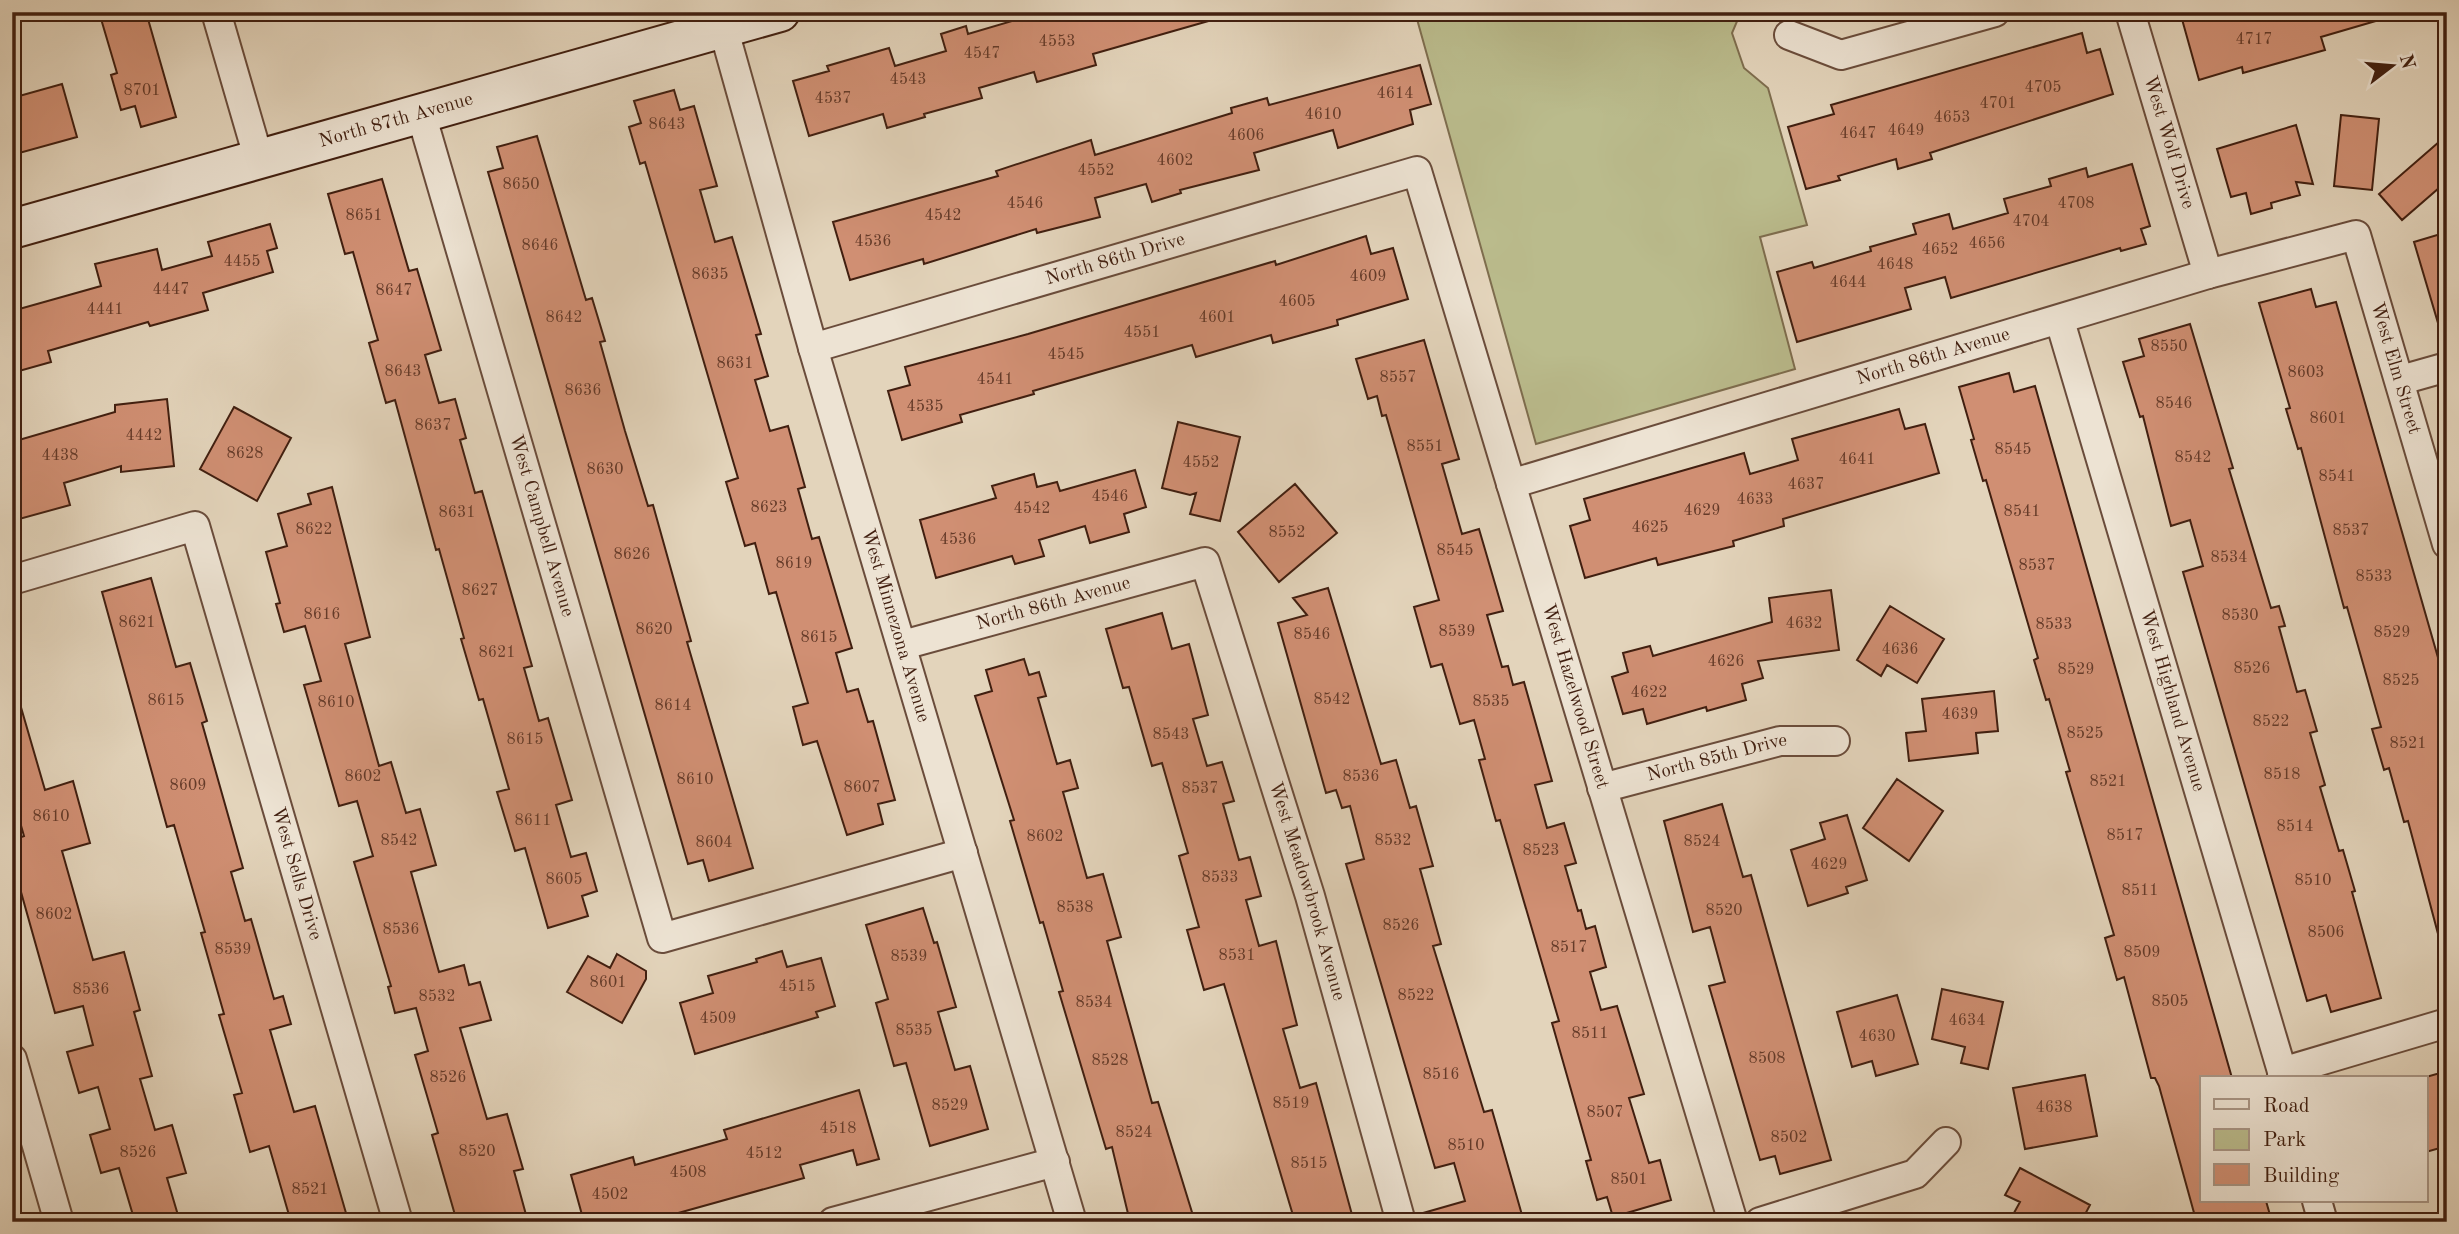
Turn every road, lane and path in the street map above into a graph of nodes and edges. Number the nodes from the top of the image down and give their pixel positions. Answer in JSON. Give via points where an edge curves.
{"nodes":[{"id":1,"x":216,"y":12,"type":"edge"},
{"id":2,"x":780,"y":12,"type":"edge"},
{"id":3,"x":1994,"y":12,"type":"edge"},
{"id":4,"x":2130,"y":12,"type":"edge"},
{"id":5,"x":723,"y":27,"type":"junction"},
{"id":6,"x":1789,"y":35,"type":"dead end"},
{"id":7,"x":421,"y":114,"type":"junction"},
{"id":8,"x":259,"y":160,"type":"junction"},
{"id":9,"x":1417,"y":171,"type":"joint"},
{"id":10,"x":12,"y":229,"type":"edge"},
{"id":11,"x":2356,"y":235,"type":"joint"},
{"id":12,"x":2208,"y":274,"type":"junction"},
{"id":13,"x":2060,"y":321,"type":"junction"},
{"id":14,"x":813,"y":348,"type":"junction"},
{"id":15,"x":2447,"y":367,"type":"edge"},
{"id":16,"x":2401,"y":380,"type":"junction"},
{"id":17,"x":1511,"y":484,"type":"junction"},
{"id":18,"x":2447,"y":544,"type":"edge"},
{"id":19,"x":1205,"y":562,"type":"joint"},
{"id":20,"x":12,"y":580,"type":"edge"},
{"id":21,"x":903,"y":645,"type":"junction"},
{"id":22,"x":1835,"y":741,"type":"dead end"},
{"id":23,"x":1602,"y":788,"type":"junction"},
{"id":24,"x":963,"y":853,"type":"junction"},
{"id":25,"x":2447,"y":1023,"type":"edge"},
{"id":26,"x":12,"y":1059,"type":"edge"},
{"id":27,"x":2283,"y":1075,"type":"edge"},
{"id":28,"x":1946,"y":1142,"type":"dead end"},
{"id":29,"x":1055,"y":1162,"type":"junction"},
{"id":30,"x":2317,"y":1202,"type":"edge"},
{"id":31,"x":59,"y":1222,"type":"edge"},
{"id":32,"x":398,"y":1222,"type":"edge"},
{"id":33,"x":833,"y":1222,"type":"edge"},
{"id":34,"x":1072,"y":1222,"type":"edge"},
{"id":35,"x":1401,"y":1222,"type":"edge"},
{"id":36,"x":1733,"y":1222,"type":"edge"},
{"id":37,"x":1760,"y":1222,"type":"edge"},
{"id":38,"x":2323,"y":1222,"type":"edge"}],
"edges":[{"from":1,"to":8,"type":"street"},
{"from":2,"to":5,"type":"street","name":"North 87th Avenue"},
{"from":3,"to":6,"type":"street","via":[[1840,55]]},
{"from":4,"to":12,"type":"street","name":"West Wolf Drive"},
{"from":5,"to":7,"type":"street","name":"North 87th Avenue"},
{"from":5,"to":14,"type":"street","name":"West Minnezona Avenue"},
{"from":7,"to":8,"type":"street","name":"North 87th Avenue"},
{"from":7,"to":24,"type":"street","name":"West Campbell Avenue","via":[[662,938]]},
{"from":8,"to":10,"type":"street","name":"North 87th Avenue"},
{"from":9,"to":14,"type":"street","name":"North 86th Drive"},
{"from":9,"to":17,"type":"street","name":"West Hazelwood Street"},
{"from":11,"to":12,"type":"street","name":"North 86th Avenue"},
{"from":11,"to":16,"type":"street","name":"West Elm Street"},
{"from":12,"to":13,"type":"street","name":"North 86th Avenue"},
{"from":13,"to":17,"type":"street","name":"North 86th Avenue"},
{"from":13,"to":27,"type":"street","name":"West Highland Avenue"},
{"from":14,"to":21,"type":"street","name":"West Minnezona Avenue"},
{"from":15,"to":16,"type":"street"},
{"from":16,"to":18,"type":"street","name":"West Elm Street"},
{"from":17,"to":23,"type":"street","name":"West Hazelwood Street"},
{"from":19,"to":21,"type":"street","name":"North 86th Avenue"},
{"from":19,"to":35,"type":"street","name":"West Meadowbrook Avenue","via":[[1310,896]]},
{"from":20,"to":32,"type":"street","name":"West Sells Drive","via":[[195,526]]},
{"from":21,"to":24,"type":"street","name":"West Minnezona Avenue"},
{"from":22,"to":23,"type":"street","name":"North 85th Drive","via":[[1780,741]]},
{"from":23,"to":36,"type":"street","name":"West Hazelwood Street"},
{"from":24,"to":29,"type":"street","name":"West Minnezona Avenue"},
{"from":25,"to":27,"type":"street"},
{"from":26,"to":31,"type":"street"},
{"from":28,"to":37,"type":"street","via":[[1915,1174]]},
{"from":29,"to":33,"type":"street"},
{"from":29,"to":34,"type":"street","name":"West Minnezona Avenue"},
{"from":30,"to":38,"type":"street"}]}
